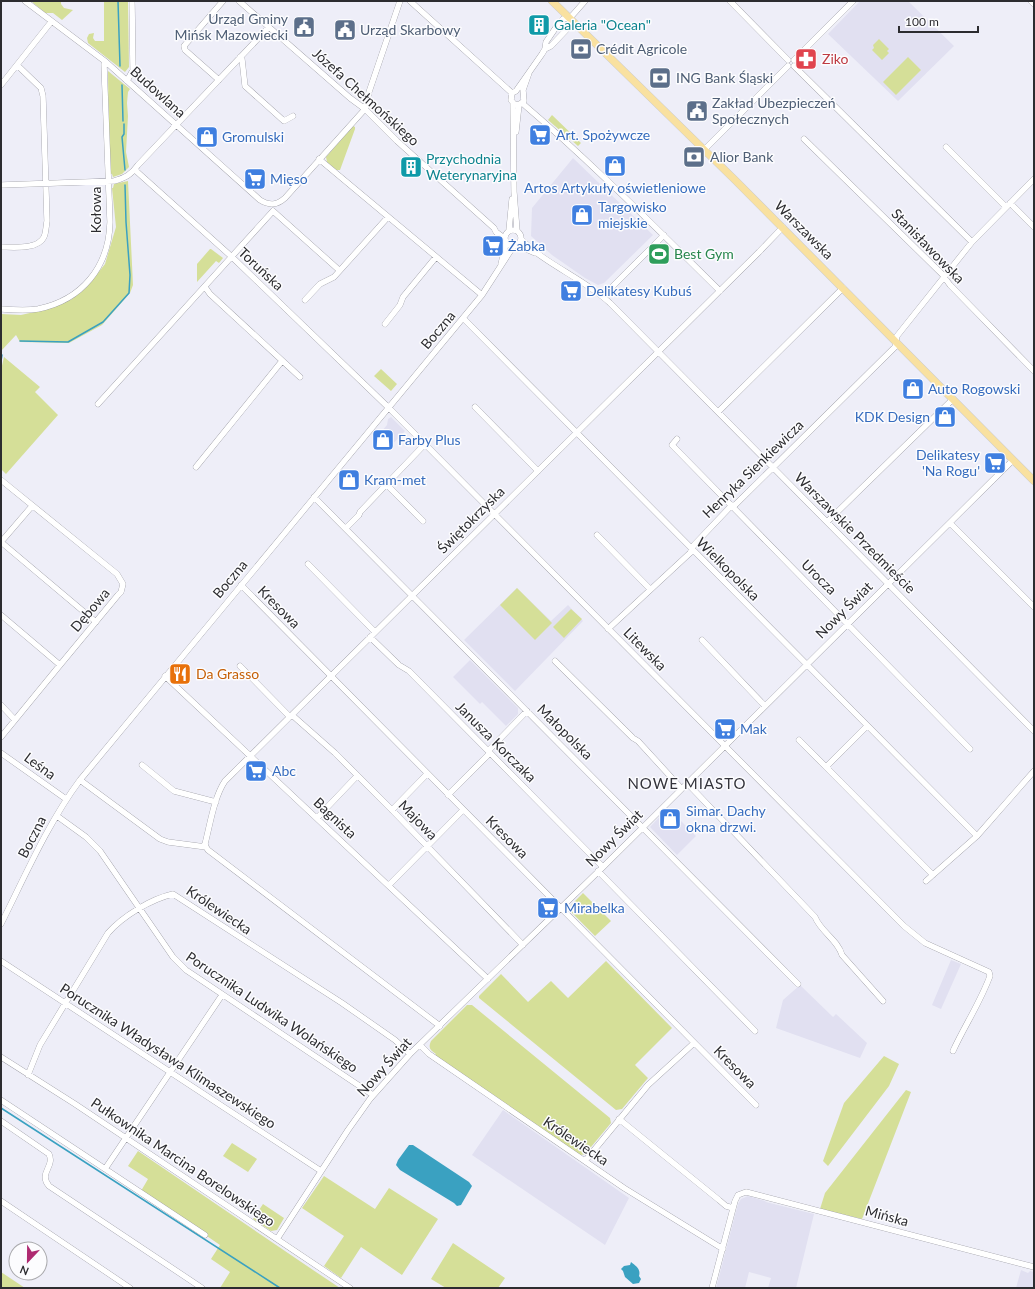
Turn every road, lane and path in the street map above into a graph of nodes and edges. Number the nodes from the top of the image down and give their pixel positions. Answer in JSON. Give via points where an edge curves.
{"nodes":[{"id":1,"x":25,"y":1,"type":"edge"},
{"id":2,"x":132,"y":1,"type":"edge"},
{"id":3,"x":223,"y":1,"type":"edge"},
{"id":4,"x":239,"y":1,"type":"edge"},
{"id":5,"x":400,"y":1,"type":"edge"},
{"id":6,"x":410,"y":1,"type":"edge"},
{"id":7,"x":552,"y":1,"type":"edge"},
{"id":8,"x":585,"y":1,"type":"edge"},
{"id":9,"x":730,"y":1,"type":"edge"},
{"id":10,"x":853,"y":1,"type":"edge"},
{"id":11,"x":1031,"y":1,"type":"edge"},
{"id":12,"x":1034,"y":4,"type":"edge"},
{"id":13,"x":570,"y":18,"type":"junction"},
{"id":14,"x":51,"y":22,"type":"junction"},
{"id":15,"x":269,"y":27,"type":"junction"},
{"id":16,"x":545,"y":49,"type":"junction"},
{"id":17,"x":240,"y":57,"type":"junction"},
{"id":18,"x":106,"y":62,"type":"junction"},
{"id":19,"x":791,"y":63,"type":"junction"},
{"id":20,"x":17,"y":65,"type":"junction"},
{"id":21,"x":529,"y":73,"type":"junction"},
{"id":22,"x":219,"y":80,"type":"junction"},
{"id":23,"x":127,"y":81,"type":"junction"},
{"id":24,"x":1,"y":85,"type":"edge"},
{"id":25,"x":514,"y":92,"type":"junction"},
{"id":26,"x":523,"y":94,"type":"junction"},
{"id":27,"x":518,"y":104,"type":"junction"},
{"id":28,"x":365,"y":109,"type":"junction"},
{"id":29,"x":530,"y":109,"type":"junction"},
{"id":30,"x":518,"y":115,"type":"junction"},
{"id":31,"x":294,"y":116,"type":"dead end"},
{"id":32,"x":176,"y":125,"type":"junction"},
{"id":33,"x":804,"y":139,"type":"dead end"},
{"id":34,"x":514,"y":140,"type":"junction"},
{"id":35,"x":946,"y":148,"type":"dead end"},
{"id":36,"x":705,"y":149,"type":"junction"},
{"id":37,"x":319,"y":159,"type":"junction"},
{"id":38,"x":135,"y":170,"type":"junction"},
{"id":39,"x":1034,"y":179,"type":"edge"},
{"id":40,"x":109,"y":181,"type":"junction"},
{"id":41,"x":46,"y":184,"type":"junction"},
{"id":42,"x":1,"y":185,"type":"edge"},
{"id":43,"x":514,"y":192,"type":"junction"},
{"id":44,"x":272,"y":205,"type":"junction"},
{"id":45,"x":1008,"y":205,"type":"junction"},
{"id":46,"x":273,"y":211,"type":"junction"},
{"id":47,"x":388,"y":217,"type":"junction"},
{"id":48,"x":783,"y":227,"type":"junction"},
{"id":49,"x":1034,"y":227,"type":"edge"},
{"id":50,"x":517,"y":231,"type":"junction"},
{"id":51,"x":664,"y":235,"type":"junction"},
{"id":52,"x":507,"y":236,"type":"junction"},
{"id":53,"x":521,"y":239,"type":"junction"},
{"id":54,"x":972,"y":242,"type":"junction"},
{"id":55,"x":1,"y":246,"type":"edge"},
{"id":56,"x":515,"y":246,"type":"junction"},
{"id":57,"x":232,"y":257,"type":"junction"},
{"id":58,"x":436,"y":257,"type":"junction"},
{"id":59,"x":545,"y":258,"type":"junction"},
{"id":60,"x":501,"y":264,"type":"junction"},
{"id":61,"x":339,"y":270,"type":"junction"},
{"id":62,"x":943,"y":277,"type":"junction"},
{"id":63,"x":205,"y":287,"type":"junction"},
{"id":64,"x":843,"y":288,"type":"junction"},
{"id":65,"x":720,"y":291,"type":"junction"},
{"id":66,"x":482,"y":295,"type":"junction"},
{"id":67,"x":603,"y":296,"type":"junction"},
{"id":68,"x":305,"y":300,"type":"dead end"},
{"id":69,"x":1,"y":309,"type":"edge"},
{"id":70,"x":463,"y":318,"type":"junction"},
{"id":71,"x":385,"y":324,"type":"dead end"},
{"id":72,"x":896,"y":341,"type":"junction"},
{"id":73,"x":658,"y":352,"type":"junction"},
{"id":74,"x":282,"y":361,"type":"junction"},
{"id":75,"x":1034,"y":371,"type":"edge"},
{"id":76,"x":300,"y":377,"type":"dead end"},
{"id":77,"x":953,"y":399,"type":"junction"},
{"id":78,"x":98,"y":404,"type":"dead end"},
{"id":79,"x":475,"y":407,"type":"dead end"},
{"id":80,"x":389,"y":408,"type":"junction"},
{"id":81,"x":718,"y":412,"type":"junction"},
{"id":82,"x":576,"y":433,"type":"junction"},
{"id":83,"x":678,"y":439,"type":"dead end"},
{"id":84,"x":425,"y":444,"type":"junction"},
{"id":85,"x":1013,"y":460,"type":"junction"},
{"id":86,"x":196,"y":467,"type":"dead end"},
{"id":87,"x":773,"y":467,"type":"junction"},
{"id":88,"x":538,"y":471,"type":"junction"},
{"id":89,"x":1,"y":480,"type":"edge"},
{"id":90,"x":1034,"y":481,"type":"edge"},
{"id":91,"x":387,"y":485,"type":"junction"},
{"id":92,"x":314,"y":497,"type":"junction"},
{"id":93,"x":732,"y":505,"type":"junction"},
{"id":94,"x":32,"y":506,"type":"junction"},
{"id":95,"x":495,"y":514,"type":"junction"},
{"id":96,"x":423,"y":521,"type":"dead end"},
{"id":97,"x":827,"y":522,"type":"junction"},
{"id":98,"x":950,"y":523,"type":"junction"},
{"id":99,"x":346,"y":528,"type":"junction"},
{"id":100,"x":597,"y":535,"type":"dead end"},
{"id":101,"x":1,"y":542,"type":"edge"},
{"id":102,"x":692,"y":549,"type":"junction"},
{"id":103,"x":308,"y":564,"type":"dead end"},
{"id":104,"x":888,"y":584,"type":"junction"},
{"id":105,"x":241,"y":585,"type":"junction"},
{"id":106,"x":650,"y":589,"type":"junction"},
{"id":107,"x":412,"y":595,"type":"junction"},
{"id":108,"x":1034,"y":608,"type":"edge"},
{"id":109,"x":1,"y":616,"type":"edge"},
{"id":110,"x":96,"y":622,"type":"junction"},
{"id":111,"x":848,"y":624,"type":"junction"},
{"id":112,"x":608,"y":629,"type":"junction"},
{"id":113,"x":375,"y":632,"type":"junction"},
{"id":114,"x":370,"y":637,"type":"junction"},
{"id":115,"x":702,"y":640,"type":"dead end"},
{"id":116,"x":554,"y":661,"type":"dead end"},
{"id":117,"x":60,"y":665,"type":"junction"},
{"id":118,"x":806,"y":665,"type":"junction"},
{"id":119,"x":240,"y":666,"type":"dead end"},
{"id":120,"x":165,"y":676,"type":"junction"},
{"id":121,"x":331,"y":676,"type":"junction"},
{"id":122,"x":1,"y":705,"type":"edge"},
{"id":123,"x":765,"y":706,"type":"junction"},
{"id":124,"x":527,"y":711,"type":"junction"},
{"id":125,"x":291,"y":716,"type":"junction"},
{"id":126,"x":15,"y":720,"type":"junction"},
{"id":127,"x":867,"y":726,"type":"junction"},
{"id":128,"x":1034,"y":731,"type":"edge"},
{"id":129,"x":1,"y":737,"type":"edge"},
{"id":130,"x":799,"y":740,"type":"dead end"},
{"id":131,"x":724,"y":746,"type":"junction"},
{"id":132,"x":970,"y":749,"type":"dead end"},
{"id":133,"x":489,"y":752,"type":"junction"},
{"id":134,"x":1,"y":753,"type":"edge"},
{"id":135,"x":251,"y":756,"type":"junction"},
{"id":136,"x":142,"y":766,"type":"dead end"},
{"id":137,"x":826,"y":767,"type":"junction"},
{"id":138,"x":1034,"y":771,"type":"edge"},
{"id":139,"x":427,"y":774,"type":"junction"},
{"id":140,"x":357,"y":776,"type":"junction"},
{"id":141,"x":80,"y":780,"type":"junction"},
{"id":142,"x":687,"y":783,"type":"junction"},
{"id":143,"x":681,"y":788,"type":"junction"},
{"id":144,"x":448,"y":795,"type":"junction"},
{"id":145,"x":66,"y":799,"type":"junction"},
{"id":146,"x":216,"y":802,"type":"junction"},
{"id":147,"x":392,"y":810,"type":"junction"},
{"id":148,"x":463,"y":810,"type":"junction"},
{"id":149,"x":56,"y":816,"type":"junction"},
{"id":150,"x":317,"y":818,"type":"junction"},
{"id":151,"x":643,"y":827,"type":"junction"},
{"id":152,"x":978,"y":836,"type":"junction"},
{"id":153,"x":426,"y":846,"type":"junction"},
{"id":154,"x":206,"y":847,"type":"junction"},
{"id":155,"x":603,"y":867,"type":"junction"},
{"id":156,"x":598,"y":871,"type":"junction"},
{"id":157,"x":933,"y":875,"type":"junction"},
{"id":158,"x":926,"y":881,"type":"dead end"},
{"id":159,"x":389,"y":885,"type":"junction"},
{"id":160,"x":560,"y":908,"type":"junction"},
{"id":161,"x":139,"y":909,"type":"junction"},
{"id":162,"x":1,"y":924,"type":"edge"},
{"id":163,"x":523,"y":945,"type":"junction"},
{"id":164,"x":1,"y":961,"type":"edge"},
{"id":165,"x":488,"y":979,"type":"junction"},
{"id":166,"x":798,"y":984,"type":"dead end"},
{"id":167,"x":222,"y":995,"type":"junction"},
{"id":168,"x":883,"y":1001,"type":"dead end"},
{"id":169,"x":66,"y":1003,"type":"junction"},
{"id":170,"x":440,"y":1026,"type":"junction"},
{"id":171,"x":755,"y":1031,"type":"dead end"},
{"id":172,"x":694,"y":1043,"type":"junction"},
{"id":173,"x":420,"y":1045,"type":"junction"},
{"id":174,"x":953,"y":1051,"type":"dead end"},
{"id":175,"x":410,"y":1054,"type":"junction"},
{"id":176,"x":1,"y":1057,"type":"edge"},
{"id":177,"x":170,"y":1071,"type":"junction"},
{"id":178,"x":28,"y":1075,"type":"junction"},
{"id":179,"x":373,"y":1095,"type":"junction"},
{"id":180,"x":1,"y":1100,"type":"edge"},
{"id":181,"x":756,"y":1105,"type":"dead end"},
{"id":182,"x":619,"y":1119,"type":"junction"},
{"id":183,"x":1,"y":1121,"type":"edge"},
{"id":184,"x":126,"y":1139,"type":"junction"},
{"id":185,"x":585,"y":1161,"type":"junction"},
{"id":186,"x":105,"y":1169,"type":"junction"},
{"id":187,"x":321,"y":1171,"type":"junction"},
{"id":188,"x":1,"y":1202,"type":"edge"},
{"id":189,"x":733,"y":1208,"type":"junction"},
{"id":190,"x":205,"y":1235,"type":"dead end"},
{"id":191,"x":277,"y":1239,"type":"junction"},
{"id":192,"x":723,"y":1249,"type":"junction"},
{"id":193,"x":1034,"y":1267,"type":"edge"},
{"id":194,"x":130,"y":1288,"type":"edge"},
{"id":195,"x":202,"y":1288,"type":"edge"},
{"id":196,"x":350,"y":1288,"type":"edge"},
{"id":197,"x":712,"y":1288,"type":"edge"}],
"edges":[{"from":1,"to":14,"type":"street","name":"Budowlana"},
{"from":2,"to":23,"type":"street","via":[[133,70]]},
{"from":3,"to":22,"type":"street","via":[[184,46],[185,50]]},
{"from":4,"to":15,"type":"street","name":"Józefa Chełmońskiego"},
{"from":5,"to":28,"type":"street"},
{"from":6,"to":25,"type":"street"},
{"from":7,"to":13,"type":"main road","name":"Warszawska"},
{"from":8,"to":13,"type":"street"},
{"from":9,"to":19,"type":"street"},
{"from":10,"to":19,"type":"street"},
{"from":11,"to":12,"type":"street"},
{"from":13,"to":16,"type":"street","via":[[570,26]]},
{"from":13,"to":16,"type":"street","via":[[559,23],[546,42]]},
{"from":13,"to":36,"type":"main road","name":"Warszawska"},
{"from":14,"to":18,"type":"street","name":"Budowlana"},
{"from":14,"to":20,"type":"street"},
{"from":15,"to":17,"type":"street"},
{"from":15,"to":28,"type":"street","name":"Józefa Chełmońskiego"},
{"from":16,"to":21,"type":"street"},
{"from":17,"to":22,"type":"street"},
{"from":17,"to":31,"type":"street","via":[[245,86],[284,121]]},
{"from":18,"to":23,"type":"street","name":"Budowlana"},
{"from":18,"to":40,"type":"street","name":"Kołowa","via":[[104,64]]},
{"from":19,"to":36,"type":"street"},
{"from":19,"to":54,"type":"street"},
{"from":20,"to":24,"type":"street"},
{"from":20,"to":41,"type":"street","via":[[41,88],[43,96]]},
{"from":21,"to":25,"type":"street"},
{"from":21,"to":26,"type":"street"},
{"from":22,"to":32,"type":"street"},
{"from":23,"to":32,"type":"street","name":"Budowlana"},
{"from":25,"to":26,"type":"street","via":[[520,91]]},
{"from":25,"to":27,"type":"street","via":[[510,98]]},
{"from":26,"to":27,"type":"street","via":[[524,98]]},
{"from":27,"to":29,"type":"street"},
{"from":27,"to":30,"type":"street"},
{"from":27,"to":34,"type":"street","via":[[513,120]]},
{"from":28,"to":37,"type":"street"},
{"from":28,"to":52,"type":"street","name":"Józefa Chełmońskiego","via":[[496,232]]},
{"from":29,"to":30,"type":"street"},
{"from":29,"to":51,"type":"street"},
{"from":30,"to":34,"type":"street"},
{"from":32,"to":38,"type":"street"},
{"from":32,"to":44,"type":"street","name":"Budowlana","via":[[260,200]]},
{"from":33,"to":62,"type":"street","name":"Stanisławowska"},
{"from":34,"to":43,"type":"street"},
{"from":35,"to":45,"type":"street"},
{"from":36,"to":48,"type":"main road","name":"Warszawska"},
{"from":37,"to":44,"type":"street","via":[[281,201]]},
{"from":37,"to":47,"type":"street"},
{"from":38,"to":40,"type":"street","via":[[122,179]]},
{"from":38,"to":57,"type":"street","name":"Toruńska"},
{"from":39,"to":45,"type":"street","name":"Henryka Sienkiewicza"},
{"from":40,"to":41,"type":"street"},
{"from":40,"to":69,"type":"street","name":"Kołowa","via":[[110,233],[102,261],[92,276],[72,295],[50,305],[37,309]]},
{"from":41,"to":42,"type":"street"},
{"from":41,"to":55,"type":"street","via":[[47,221],[42,240],[31,246]]},
{"from":43,"to":50,"type":"street"},
{"from":43,"to":52,"type":"street","name":"Boczna"},
{"from":44,"to":46,"type":"street"},
{"from":45,"to":49,"type":"street"},
{"from":45,"to":54,"type":"street","name":"Henryka Sienkiewicza"},
{"from":46,"to":57,"type":"street"},
{"from":46,"to":61,"type":"street"},
{"from":47,"to":58,"type":"street"},
{"from":47,"to":61,"type":"street"},
{"from":48,"to":64,"type":"main road","name":"Warszawska"},
{"from":48,"to":65,"type":"street","name":"Świętokrzyska"},
{"from":50,"to":52,"type":"street"},
{"from":50,"to":53,"type":"street"},
{"from":51,"to":65,"type":"street"},
{"from":51,"to":67,"type":"street"},
{"from":52,"to":56,"type":"street"},
{"from":52,"to":60,"type":"street","name":"Boczna"},
{"from":53,"to":56,"type":"street","name":"Boczna"},
{"from":53,"to":59,"type":"street"},
{"from":54,"to":62,"type":"street","name":"Henryka Sienkiewicza"},
{"from":56,"to":59,"type":"street"},
{"from":56,"to":60,"type":"street","name":"Boczna"},
{"from":57,"to":63,"type":"street"},
{"from":57,"to":80,"type":"street","name":"Toruńska"},
{"from":58,"to":66,"type":"street"},
{"from":58,"to":71,"type":"street","via":[[403,297]]},
{"from":59,"to":67,"type":"street"},
{"from":60,"to":66,"type":"street","name":"Boczna"},
{"from":61,"to":68,"type":"street","via":[[334,277],[320,284]]},
{"from":62,"to":72,"type":"street","name":"Henryka Sienkiewicza","via":[[897,336]]},
{"from":62,"to":75,"type":"street","name":"Stanisławowska"},
{"from":63,"to":74,"type":"street"},
{"from":63,"to":78,"type":"street"},
{"from":64,"to":72,"type":"main road","name":"Warszawska"},
{"from":64,"to":81,"type":"street"},
{"from":65,"to":73,"type":"street","name":"Świętokrzyska"},
{"from":66,"to":70,"type":"street","name":"Boczna"},
{"from":67,"to":73,"type":"street"},
{"from":70,"to":80,"type":"street","name":"Boczna"},
{"from":70,"to":82,"type":"street","name":"Wielkopolska"},
{"from":72,"to":77,"type":"main road","name":"Warszawska"},
{"from":72,"to":87,"type":"street","name":"Henryka Sienkiewicza","via":[[895,347]]},
{"from":73,"to":81,"type":"street","name":"Warszawskie Przedmieście"},
{"from":73,"to":82,"type":"street","name":"Świętokrzyska"},
{"from":74,"to":76,"type":"street"},
{"from":74,"to":86,"type":"street"},
{"from":77,"to":85,"type":"main road","name":"Warszawska"},
{"from":77,"to":97,"type":"street"},
{"from":79,"to":88,"type":"street"},
{"from":80,"to":84,"type":"street","name":"Litewska"},
{"from":80,"to":92,"type":"street","name":"Boczna"},
{"from":81,"to":87,"type":"street","name":"Warszawskie Przedmieście"},
{"from":82,"to":88,"type":"street","name":"Świętokrzyska"},
{"from":82,"to":102,"type":"street","name":"Wielkopolska"},
{"from":83,"to":93,"type":"street","name":"Urocza","via":[[672,445]]},
{"from":84,"to":91,"type":"street"},
{"from":84,"to":95,"type":"street","name":"Litewska"},
{"from":85,"to":90,"type":"main road","name":"Warszawska"},
{"from":85,"to":98,"type":"street","name":"Nowy Świat"},
{"from":87,"to":93,"type":"street","name":"Henryka Sienkiewicza","via":[[735,505]]},
{"from":87,"to":97,"type":"street","name":"Warszawskie Przedmieście"},
{"from":88,"to":95,"type":"street","name":"Świętokrzyska"},
{"from":89,"to":94,"type":"street","name":"Dębowa"},
{"from":91,"to":96,"type":"street"},
{"from":91,"to":99,"type":"street"},
{"from":92,"to":99,"type":"street","name":"Małopolska"},
{"from":92,"to":105,"type":"street","name":"Boczna"},
{"from":93,"to":102,"type":"street","name":"Henryka Sienkiewicza"},
{"from":93,"to":111,"type":"street","name":"Urocza"},
{"from":94,"to":101,"type":"street"},
{"from":94,"to":110,"type":"street","name":"Dębowa","via":[[117,574],[122,581],[121,592]]},
{"from":95,"to":107,"type":"street","name":"Świętokrzyska"},
{"from":95,"to":112,"type":"street","name":"Litewska"},
{"from":97,"to":104,"type":"street","name":"Warszawskie Przedmieście"},
{"from":98,"to":104,"type":"street","name":"Nowy Świat"},
{"from":98,"to":108,"type":"street"},
{"from":99,"to":107,"type":"street","name":"Małopolska"},
{"from":100,"to":106,"type":"street"},
{"from":101,"to":110,"type":"street"},
{"from":102,"to":106,"type":"street","name":"Henryka Sienkiewicza"},
{"from":102,"to":118,"type":"street","name":"Wielkopolska"},
{"from":103,"to":113,"type":"street"},
{"from":104,"to":111,"type":"street","name":"Nowy Świat"},
{"from":104,"to":128,"type":"street","name":"Warszawskie Przedmieście"},
{"from":105,"to":120,"type":"street","name":"Boczna"},
{"from":105,"to":121,"type":"street","name":"Kresowa"},
{"from":106,"to":112,"type":"street","name":"Henryka Sienkiewicza"},
{"from":107,"to":113,"type":"street","name":"Świętokrzyska"},
{"from":107,"to":124,"type":"street","name":"Małopolska"},
{"from":109,"to":117,"type":"street"},
{"from":110,"to":117,"type":"street","name":"Dębowa"},
{"from":111,"to":118,"type":"street","name":"Nowy Świat"},
{"from":111,"to":132,"type":"street","name":"Urocza"},
{"from":112,"to":131,"type":"street","name":"Litewska"},
{"from":113,"to":114,"type":"street","name":"Świętokrzyska"},
{"from":114,"to":121,"type":"street","name":"Świętokrzyska"},
{"from":114,"to":133,"type":"street","name":"Janusza Korczaka","via":[[399,665],[409,671]]},
{"from":115,"to":123,"type":"street"},
{"from":116,"to":143,"type":"street","via":[[638,741]]},
{"from":117,"to":126,"type":"street","name":"Dębowa"},
{"from":118,"to":123,"type":"street","name":"Nowy Świat"},
{"from":118,"to":127,"type":"street","name":"Wielkopolska"},
{"from":119,"to":125,"type":"street","name":"Majowa"},
{"from":120,"to":135,"type":"street","name":"Bagnista"},
{"from":120,"to":141,"type":"street","name":"Boczna"},
{"from":121,"to":125,"type":"street","name":"Świętokrzyska"},
{"from":121,"to":139,"type":"street","name":"Kresowa"},
{"from":122,"to":126,"type":"street"},
{"from":123,"to":131,"type":"street","name":"Nowy Świat"},
{"from":124,"to":133,"type":"street"},
{"from":124,"to":151,"type":"street","name":"Małopolska"},
{"from":125,"to":135,"type":"street","name":"Świętokrzyska"},
{"from":125,"to":140,"type":"street","name":"Majowa","via":[[335,753]]},
{"from":126,"to":129,"type":"street","name":"Dębowa"},
{"from":127,"to":137,"type":"street"},
{"from":127,"to":152,"type":"street","name":"Wielkopolska"},
{"from":130,"to":137,"type":"street"},
{"from":131,"to":142,"type":"street","name":"Nowy Świat"},
{"from":131,"to":174,"type":"street","name":"Litewska","via":[[912,934],[925,943],[989,972],[990,976],[978,1005]]},
{"from":133,"to":144,"type":"street"},
{"from":133,"to":155,"type":"street","name":"Janusza Korczaka"},
{"from":134,"to":145,"type":"street","name":"Leśna"},
{"from":135,"to":146,"type":"street","name":"Świętokrzyska","via":[[225,781]]},
{"from":135,"to":150,"type":"street","name":"Bagnista"},
{"from":136,"to":146,"type":"street","via":[[174,791]]},
{"from":137,"to":157,"type":"street"},
{"from":138,"to":152,"type":"street"},
{"from":139,"to":144,"type":"street","name":"Kresowa"},
{"from":139,"to":147,"type":"street"},
{"from":140,"to":147,"type":"street","name":"Majowa"},
{"from":140,"to":150,"type":"street"},
{"from":141,"to":145,"type":"street","name":"Boczna"},
{"from":141,"to":154,"type":"street","via":[[160,839]]},
{"from":142,"to":143,"type":"street","name":"Nowy Świat"},
{"from":142,"to":168,"type":"street","via":[[815,917],[818,925],[840,949],[842,955]]},
{"from":143,"to":151,"type":"street","name":"Nowy Świat"},
{"from":144,"to":148,"type":"street","name":"Kresowa"},
{"from":145,"to":149,"type":"street","name":"Boczna"},
{"from":146,"to":154,"type":"street","name":"Świętokrzyska"},
{"from":147,"to":153,"type":"street","name":"Majowa"},
{"from":148,"to":153,"type":"street"},
{"from":148,"to":160,"type":"street","name":"Kresowa"},
{"from":149,"to":161,"type":"street","name":"Porucznika Ludwika Wolańskiego","via":[[86,837],[100,851]]},
{"from":149,"to":162,"type":"street","name":"Boczna"},
{"from":150,"to":159,"type":"street","name":"Bagnista"},
{"from":151,"to":155,"type":"street","name":"Nowy Świat"},
{"from":151,"to":166,"type":"street","name":"Małopolska"},
{"from":152,"to":157,"type":"street"},
{"from":153,"to":159,"type":"street"},
{"from":153,"to":163,"type":"street","name":"Majowa"},
{"from":154,"to":170,"type":"street"},
{"from":155,"to":156,"type":"street","name":"Nowy Świat"},
{"from":156,"to":160,"type":"street","name":"Nowy Świat"},
{"from":156,"to":171,"type":"street"},
{"from":157,"to":158,"type":"street"},
{"from":159,"to":165,"type":"street","name":"Bagnista"},
{"from":160,"to":163,"type":"street","name":"Nowy Świat"},
{"from":160,"to":172,"type":"street","name":"Kresowa"},
{"from":161,"to":167,"type":"street","name":"Porucznika Ludwika Wolańskiego","via":[[172,957],[190,974]]},
{"from":161,"to":169,"type":"street","name":"Królewiecka","via":[[116,924],[108,933]]},
{"from":161,"to":175,"type":"street","name":"Królewiecka","via":[[156,899],[177,895],[342,1003],[395,1040]]},
{"from":163,"to":165,"type":"street","name":"Nowy Świat"},
{"from":164,"to":169,"type":"street","name":"Porucznika Władysława Klimaszewskiego"},
{"from":165,"to":170,"type":"street","name":"Nowy Świat"},
{"from":167,"to":177,"type":"street"},
{"from":167,"to":179,"type":"street","name":"Porucznika Ludwika Wolańskiego"},
{"from":169,"to":177,"type":"street","name":"Porucznika Władysława Klimaszewskiego"},
{"from":169,"to":178,"type":"street","name":"Królewiecka","via":[[40,1045]]},
{"from":170,"to":173,"type":"street","name":"Nowy Świat"},
{"from":172,"to":181,"type":"street","name":"Kresowa"},
{"from":172,"to":182,"type":"street","via":[[655,1078]]},
{"from":173,"to":175,"type":"street","name":"Nowy Świat"},
{"from":173,"to":185,"type":"street","name":"Królewiecka","via":[[429,1054]]},
{"from":175,"to":179,"type":"street","name":"Nowy Świat"},
{"from":176,"to":178,"type":"street","name":"Pułkownika Marcina Borelowskiego"},
{"from":177,"to":184,"type":"street"},
{"from":177,"to":187,"type":"street","name":"Porucznika Władysława Klimaszewskiego"},
{"from":178,"to":184,"type":"street","name":"Pułkownika Marcina Borelowskiego"},
{"from":179,"to":187,"type":"street","name":"Nowy Świat"},
{"from":180,"to":186,"type":"street"},
{"from":182,"to":185,"type":"street"},
{"from":182,"to":189,"type":"street","via":[[726,1206]]},
{"from":183,"to":195,"type":"street","via":[[49,1154],[51,1162],[45,1180],[50,1186]]},
{"from":184,"to":186,"type":"street"},
{"from":184,"to":191,"type":"street","name":"Pułkownika Marcina Borelowskiego"},
{"from":185,"to":192,"type":"street","name":"Królewiecka"},
{"from":186,"to":190,"type":"street"},
{"from":187,"to":191,"type":"street","name":"Nowy Świat"},
{"from":188,"to":194,"type":"street"},
{"from":189,"to":192,"type":"street"},
{"from":189,"to":193,"type":"street","name":"Mińska","via":[[738,1195],[746,1192]]},
{"from":191,"to":196,"type":"street","name":"Pułkownika Marcina Borelowskiego"},
{"from":192,"to":197,"type":"street"}]}
